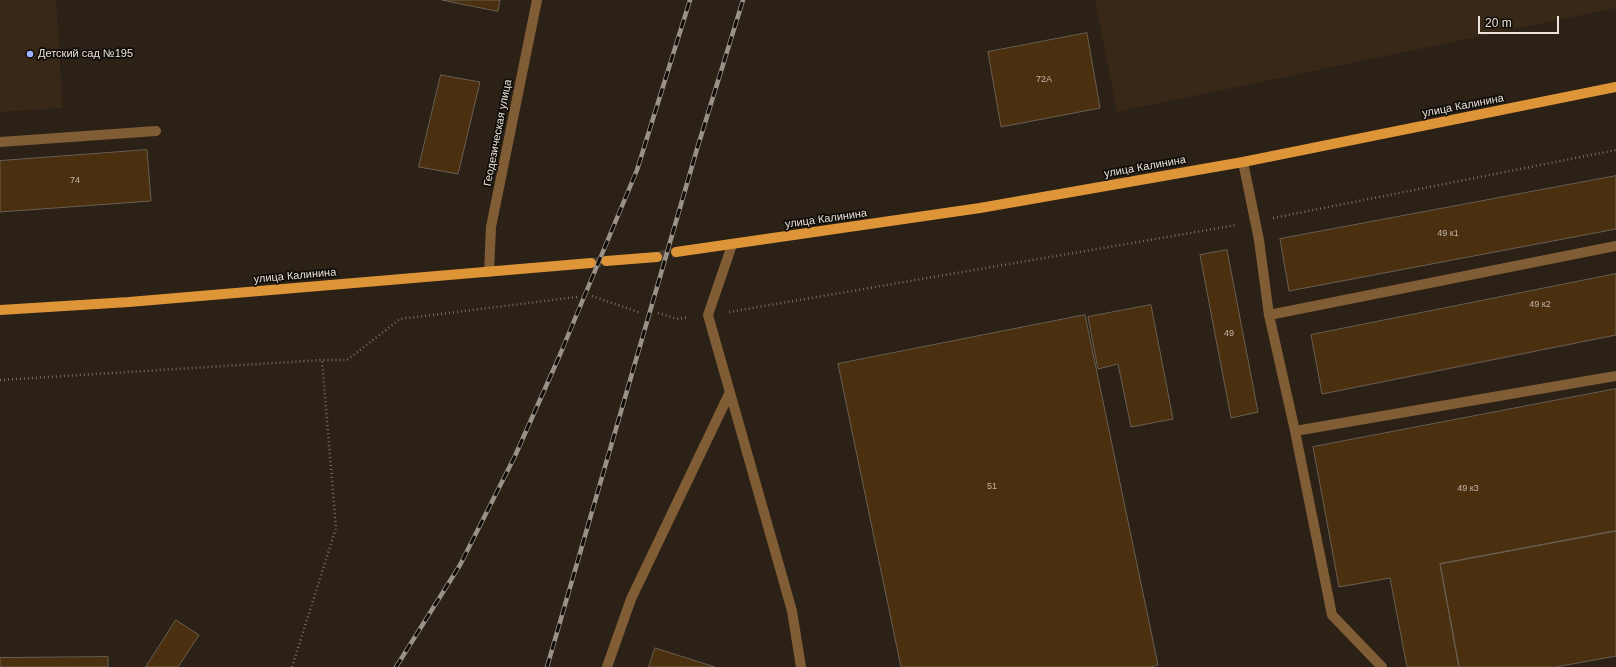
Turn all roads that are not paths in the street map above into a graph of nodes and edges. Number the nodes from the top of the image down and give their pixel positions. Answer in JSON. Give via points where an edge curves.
{"nodes":[{"id":1,"x":537,"y":0,"type":"edge"},
{"id":2,"x":1616,"y":87,"type":"edge"},
{"id":3,"x":156,"y":131,"type":"dead end"},
{"id":4,"x":0,"y":142,"type":"edge"},
{"id":5,"x":1243,"y":162,"type":"junction"},
{"id":6,"x":732,"y":245,"type":"junction"},
{"id":7,"x":1616,"y":246,"type":"edge"},
{"id":8,"x":676,"y":252,"type":"tunnel mouth"},
{"id":9,"x":657,"y":256,"type":"tunnel mouth"},
{"id":10,"x":606,"y":261,"type":"tunnel mouth"},
{"id":11,"x":591,"y":263,"type":"tunnel mouth"},
{"id":12,"x":489,"y":272,"type":"junction"},
{"id":13,"x":0,"y":310,"type":"edge"},
{"id":14,"x":1269,"y":315,"type":"junction"},
{"id":15,"x":1616,"y":376,"type":"edge"},
{"id":16,"x":730,"y":392,"type":"junction"},
{"id":17,"x":1295,"y":431,"type":"junction"},
{"id":18,"x":607,"y":667,"type":"edge"},
{"id":19,"x":801,"y":667,"type":"edge"},
{"id":20,"x":1382,"y":667,"type":"edge"}],
"edges":[{"from":1,"to":12,"type":"street","name":"Геодезическая улица","via":[[491,227]]},
{"from":2,"to":5,"type":"main road","name":"улица Калинина"},
{"from":3,"to":4,"type":"street"},
{"from":5,"to":6,"type":"main road","name":"улица Калинина","via":[[980,208]]},
{"from":5,"to":14,"type":"street","via":[[1259,240]]},
{"from":6,"to":8,"type":"main road","name":"улица Калинина"},
{"from":6,"to":16,"type":"street","via":[[708,315]]},
{"from":7,"to":14,"type":"street"},
{"from":9,"to":10,"type":"main road"},
{"from":11,"to":12,"type":"main road","name":"улица Калинина"},
{"from":12,"to":13,"type":"main road","name":"улица Калинина","via":[[130,302]]},
{"from":14,"to":17,"type":"street"},
{"from":15,"to":17,"type":"street"},
{"from":16,"to":18,"type":"street","via":[[631,599]]},
{"from":16,"to":19,"type":"street","via":[[792,611]]},
{"from":17,"to":20,"type":"street","via":[[1332,615]]}]}
